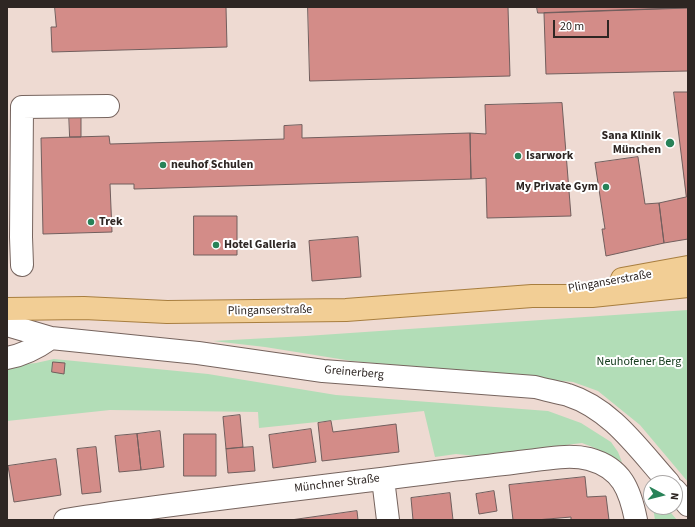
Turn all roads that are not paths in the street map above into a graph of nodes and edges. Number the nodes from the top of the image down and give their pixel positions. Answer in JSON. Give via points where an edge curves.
{"nodes":[{"id":1,"x":108,"y":106,"type":"dead end"},
{"id":2,"x":22,"y":265,"type":"dead end"},
{"id":3,"x":688,"y":268,"type":"edge"},
{"id":4,"x":688,"y":286,"type":"edge"},
{"id":5,"x":532,"y":296,"type":"junction"},
{"id":6,"x":7,"y":309,"type":"edge"},
{"id":7,"x":7,"y":324,"type":"edge"},
{"id":8,"x":51,"y":338,"type":"junction"},
{"id":9,"x":7,"y":358,"type":"edge"},
{"id":10,"x":661,"y":475,"type":"edge"},
{"id":11,"x":383,"y":479,"type":"junction"},
{"id":12,"x":125,"y":516,"type":"edge"},
{"id":13,"x":65,"y":520,"type":"edge"},
{"id":14,"x":388,"y":520,"type":"edge"},
{"id":15,"x":636,"y":520,"type":"edge"}],
"edges":[{"from":1,"to":2,"type":"street","via":[[22,107]]},
{"from":3,"to":5,"type":"main road","name":"Plinganserstraße"},
{"from":4,"to":5,"type":"main road","name":"Plinganserstraße","via":[[592,296]]},
{"from":5,"to":6,"type":"main road","name":"Plinganserstraße","via":[[346,310],[167,312],[84,308]]},
{"from":7,"to":8,"type":"street","name":"Greinerberg"},
{"from":8,"to":9,"type":"street","via":[[37,348]]},
{"from":8,"to":10,"type":"street","name":"Greinerberg","via":[[198,353],[323,371],[535,387],[568,395],[592,406],[617,424]]},
{"from":11,"to":12,"type":"street","name":"Münchner Straße"},
{"from":11,"to":14,"type":"street"},
{"from":11,"to":15,"type":"street","name":"Münchner Straße","via":[[568,457],[588,459],[608,467],[624,482]]},
{"from":12,"to":13,"type":"street","name":"Münchner Straße"}]}
